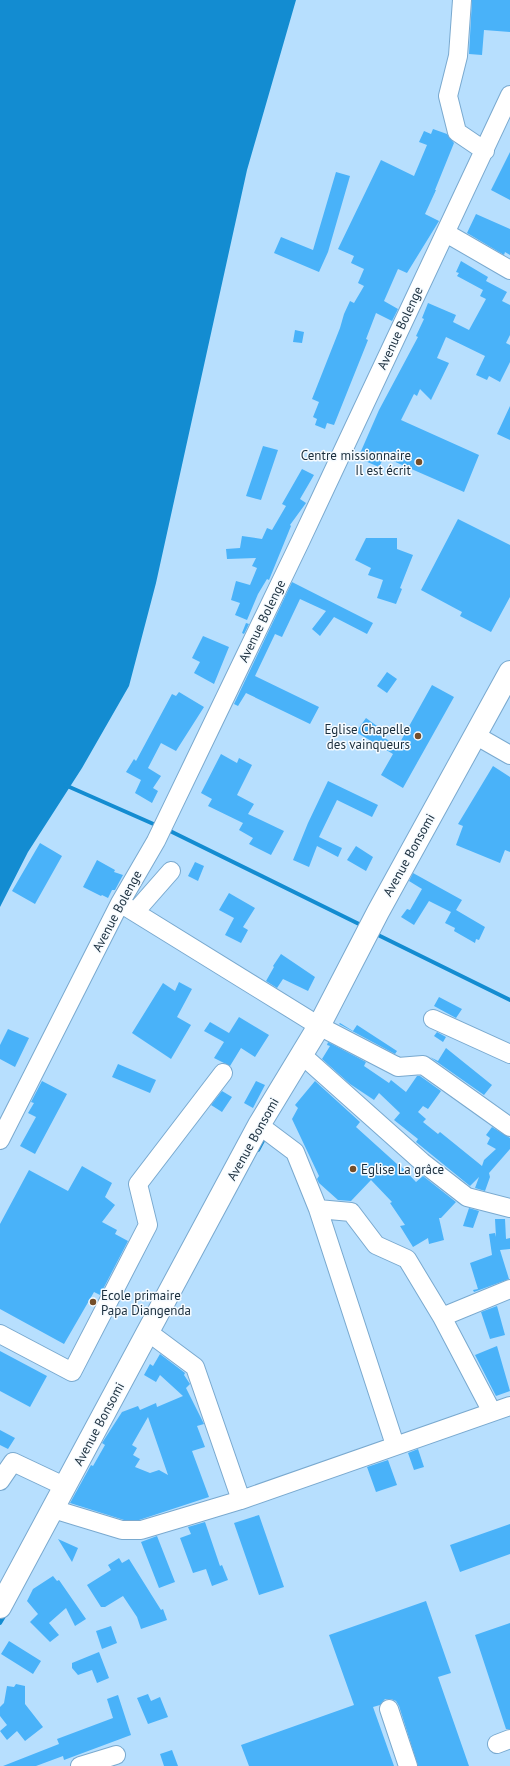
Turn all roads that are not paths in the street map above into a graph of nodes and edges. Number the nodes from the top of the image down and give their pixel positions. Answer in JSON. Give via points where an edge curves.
{"nodes":[{"id":1,"x":462,"y":0,"type":"edge"},
{"id":2,"x":510,"y":95,"type":"edge"},
{"id":3,"x":485,"y":151,"type":"junction"},
{"id":4,"x":446,"y":233,"type":"junction"},
{"id":5,"x":510,"y":270,"type":"edge"},
{"id":6,"x":510,"y":672,"type":"edge"},
{"id":7,"x":474,"y":735,"type":"junction"},
{"id":8,"x":510,"y":754,"type":"edge"},
{"id":9,"x":171,"y":871,"type":"dead end"},
{"id":10,"x":120,"y":903,"type":"junction"},
{"id":11,"x":136,"y":912,"type":"junction"},
{"id":12,"x":433,"y":1019,"type":"dead end"},
{"id":13,"x":319,"y":1026,"type":"junction"},
{"id":14,"x":510,"y":1054,"type":"edge"},
{"id":15,"x":302,"y":1055,"type":"junction"},
{"id":16,"x":223,"y":1073,"type":"dead end"},
{"id":17,"x":259,"y":1125,"type":"junction"},
{"id":18,"x":510,"y":1127,"type":"edge"},
{"id":19,"x":0,"y":1140,"type":"edge"},
{"id":20,"x":510,"y":1208,"type":"edge"},
{"id":21,"x":318,"y":1209,"type":"junction"},
{"id":22,"x":510,"y":1289,"type":"edge"},
{"id":23,"x":442,"y":1317,"type":"junction"},
{"id":24,"x":148,"y":1332,"type":"junction"},
{"id":25,"x":0,"y":1334,"type":"edge"},
{"id":26,"x":510,"y":1406,"type":"edge"},
{"id":27,"x":492,"y":1412,"type":"junction"},
{"id":28,"x":395,"y":1445,"type":"junction"},
{"id":29,"x":0,"y":1481,"type":"edge"},
{"id":30,"x":66,"y":1486,"type":"junction"},
{"id":31,"x":241,"y":1500,"type":"junction"},
{"id":32,"x":53,"y":1509,"type":"junction"},
{"id":33,"x":0,"y":1607,"type":"edge"},
{"id":34,"x":389,"y":1709,"type":"dead end"},
{"id":35,"x":116,"y":1755,"type":"dead end"},
{"id":36,"x":80,"y":1766,"type":"edge"},
{"id":37,"x":408,"y":1766,"type":"edge"}],
"edges":[{"from":1,"to":3,"type":"street","via":[[458,56],[448,96],[457,132]]},
{"from":2,"to":3,"type":"street","name":"Avenue Bolenge"},
{"from":3,"to":4,"type":"street","name":"Avenue Bolenge"},
{"from":4,"to":5,"type":"street"},
{"from":4,"to":10,"type":"street","name":"Avenue Bolenge","via":[[156,841]]},
{"from":6,"to":7,"type":"main road","name":"Avenue Bonsomi"},
{"from":7,"to":8,"type":"street"},
{"from":7,"to":13,"type":"main road","name":"Avenue Bonsomi"},
{"from":9,"to":11,"type":"street"},
{"from":10,"to":11,"type":"street"},
{"from":10,"to":19,"type":"street","name":"Avenue Bolenge"},
{"from":11,"to":13,"type":"street"},
{"from":12,"to":14,"type":"street"},
{"from":13,"to":15,"type":"main road","name":"Avenue Bonsomi"},
{"from":13,"to":18,"type":"street","via":[[398,1066],[423,1065]]},
{"from":15,"to":17,"type":"main road","name":"Avenue Bonsomi"},
{"from":15,"to":20,"type":"street","via":[[422,1162],[467,1197]]},
{"from":16,"to":25,"type":"street","via":[[138,1184],[148,1225],[72,1372]]},
{"from":17,"to":21,"type":"street","via":[[295,1152]]},
{"from":17,"to":24,"type":"main road","name":"Avenue Bonsomi"},
{"from":21,"to":23,"type":"street","via":[[351,1212],[376,1245],[407,1259]]},
{"from":21,"to":28,"type":"street"},
{"from":22,"to":23,"type":"street"},
{"from":23,"to":27,"type":"street"},
{"from":24,"to":30,"type":"main road","name":"Avenue Bonsomi"},
{"from":24,"to":31,"type":"street","via":[[195,1367]]},
{"from":26,"to":27,"type":"street"},
{"from":27,"to":28,"type":"street"},
{"from":28,"to":31,"type":"street"},
{"from":29,"to":30,"type":"street","via":[[13,1462]]},
{"from":30,"to":32,"type":"main road","name":"Avenue Bonsomi"},
{"from":31,"to":32,"type":"street","via":[[141,1530],[122,1530]]},
{"from":32,"to":33,"type":"main road","name":"Avenue Bonsomi"},
{"from":34,"to":37,"type":"street"},
{"from":35,"to":36,"type":"street"}]}
